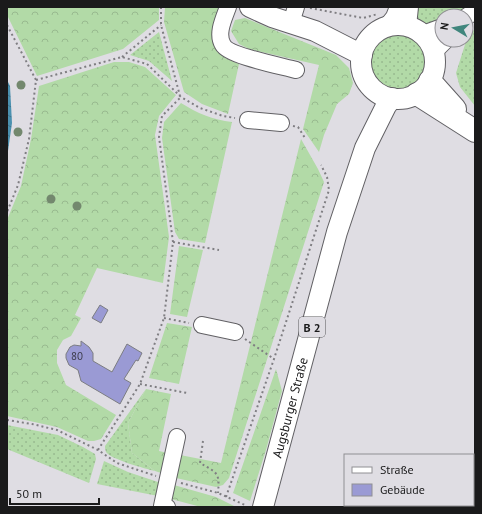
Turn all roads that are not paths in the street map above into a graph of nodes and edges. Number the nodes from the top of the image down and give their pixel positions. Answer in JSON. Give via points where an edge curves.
{"nodes":[{"id":1,"x":228,"y":7,"type":"edge"},
{"id":2,"x":250,"y":7,"type":"edge"},
{"id":3,"x":398,"y":7,"type":"edge"},
{"id":4,"x":294,"y":15,"type":"edge"},
{"id":5,"x":380,"y":21,"type":"junction"},
{"id":6,"x":413,"y":23,"type":"edge"},
{"id":7,"x":434,"y":26,"type":"edge"},
{"id":8,"x":434,"y":44,"type":"edge"},
{"id":9,"x":366,"y":47,"type":"junction"},
{"id":10,"x":440,"y":48,"type":"edge"},
{"id":11,"x":296,"y":70,"type":"dead end"},
{"id":12,"x":424,"y":87,"type":"junction"},
{"id":13,"x":372,"y":88,"type":"junction"},
{"id":14,"x":392,"y":98,"type":"junction"},
{"id":15,"x":248,"y":120,"type":"road end"},
{"id":16,"x":281,"y":123,"type":"road end"},
{"id":17,"x":472,"y":129,"type":"edge"},
{"id":18,"x":365,"y":148,"type":"junction"},
{"id":19,"x":202,"y":325,"type":"road end"},
{"id":20,"x":235,"y":332,"type":"road end"},
{"id":21,"x":177,"y":437,"type":"dead end"},
{"id":22,"x":254,"y":506,"type":"edge"},
{"id":23,"x":167,"y":507,"type":"edge"}],
"edges":[{"from":1,"to":11,"type":"street","via":[[221,29],[224,47],[237,54]]},
{"from":2,"to":4,"type":"main road","via":[[272,17]]},
{"from":3,"to":5,"type":"street","via":[[394,18]]},
{"from":4,"to":9,"type":"main road","via":[[315,31]]},
{"from":5,"to":6,"type":"main road","via":[[398,25]]},
{"from":5,"to":9,"type":"main road","via":[[380,30]]},
{"from":6,"to":7,"type":"street"},
{"from":6,"to":8,"type":"main road"},
{"from":9,"to":13,"type":"main road","via":[[362,67],[365,78]]},
{"from":10,"to":12,"type":"main road","via":[[435,67]]},
{"from":12,"to":14,"type":"main road","via":[[409,98]]},
{"from":12,"to":17,"type":"highway"},
{"from":13,"to":14,"type":"main road"},
{"from":13,"to":18,"type":"main road","name":"Augsburger Straße","number":"B 2"},
{"from":14,"to":18,"type":"main road","name":"Augsburger Straße","number":"B 2"},
{"from":15,"to":16,"type":"street"},
{"from":18,"to":22,"type":"main road","name":"Augsburger Straße","number":"B 2"},
{"from":19,"to":20,"type":"street"},
{"from":21,"to":23,"type":"street","via":[[162,506]]}]}
